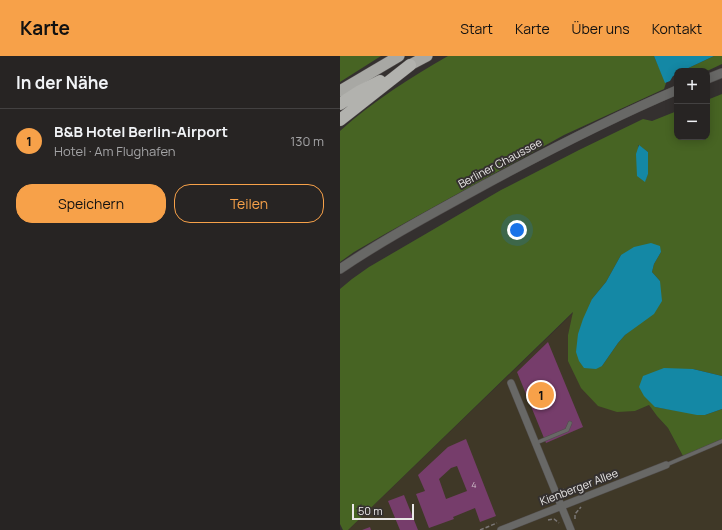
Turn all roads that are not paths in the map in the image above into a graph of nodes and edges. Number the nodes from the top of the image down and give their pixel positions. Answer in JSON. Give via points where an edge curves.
{"nodes":[{"id":1,"x":399,"y":56,"type":"edge"},
{"id":2,"x":427,"y":56,"type":"edge"},
{"id":3,"x":410,"y":65,"type":"junction"},
{"id":4,"x":722,"y":73,"type":"edge"},
{"id":5,"x":710,"y":78,"type":"edge"},
{"id":6,"x":340,"y":91,"type":"edge"},
{"id":7,"x":674,"y":91,"type":"edge"},
{"id":8,"x":340,"y":104,"type":"edge"},
{"id":9,"x":340,"y":120,"type":"edge"},
{"id":10,"x":340,"y":269,"type":"edge"},
{"id":11,"x":511,"y":383,"type":"dead end"},
{"id":12,"x":570,"y":423,"type":"dead end"},
{"id":13,"x":722,"y":441,"type":"edge"},
{"id":14,"x":535,"y":444,"type":"junction"},
{"id":15,"x":666,"y":465,"type":"joint"},
{"id":16,"x":561,"y":506,"type":"junction"},
{"id":17,"x":501,"y":530,"type":"edge"},
{"id":18,"x":571,"y":530,"type":"edge"}],
"edges":[{"from":1,"to":6,"type":"highway"},
{"from":2,"to":3,"type":"highway"},
{"from":3,"to":8,"type":"highway"},
{"from":3,"to":9,"type":"highway"},
{"from":4,"to":5,"type":"street"},
{"from":7,"to":10,"type":"street","name":"Berliner Chaussee","via":[[535,157],[376,245]]},
{"from":11,"to":14,"type":"street"},
{"from":12,"to":14,"type":"lane","via":[[567,430]]},
{"from":13,"to":15,"type":"lane"},
{"from":14,"to":16,"type":"street"},
{"from":15,"to":16,"type":"street","name":"Kienberger Allee"},
{"from":16,"to":17,"type":"street","name":"Kienberger Allee"},
{"from":16,"to":18,"type":"street"}]}
